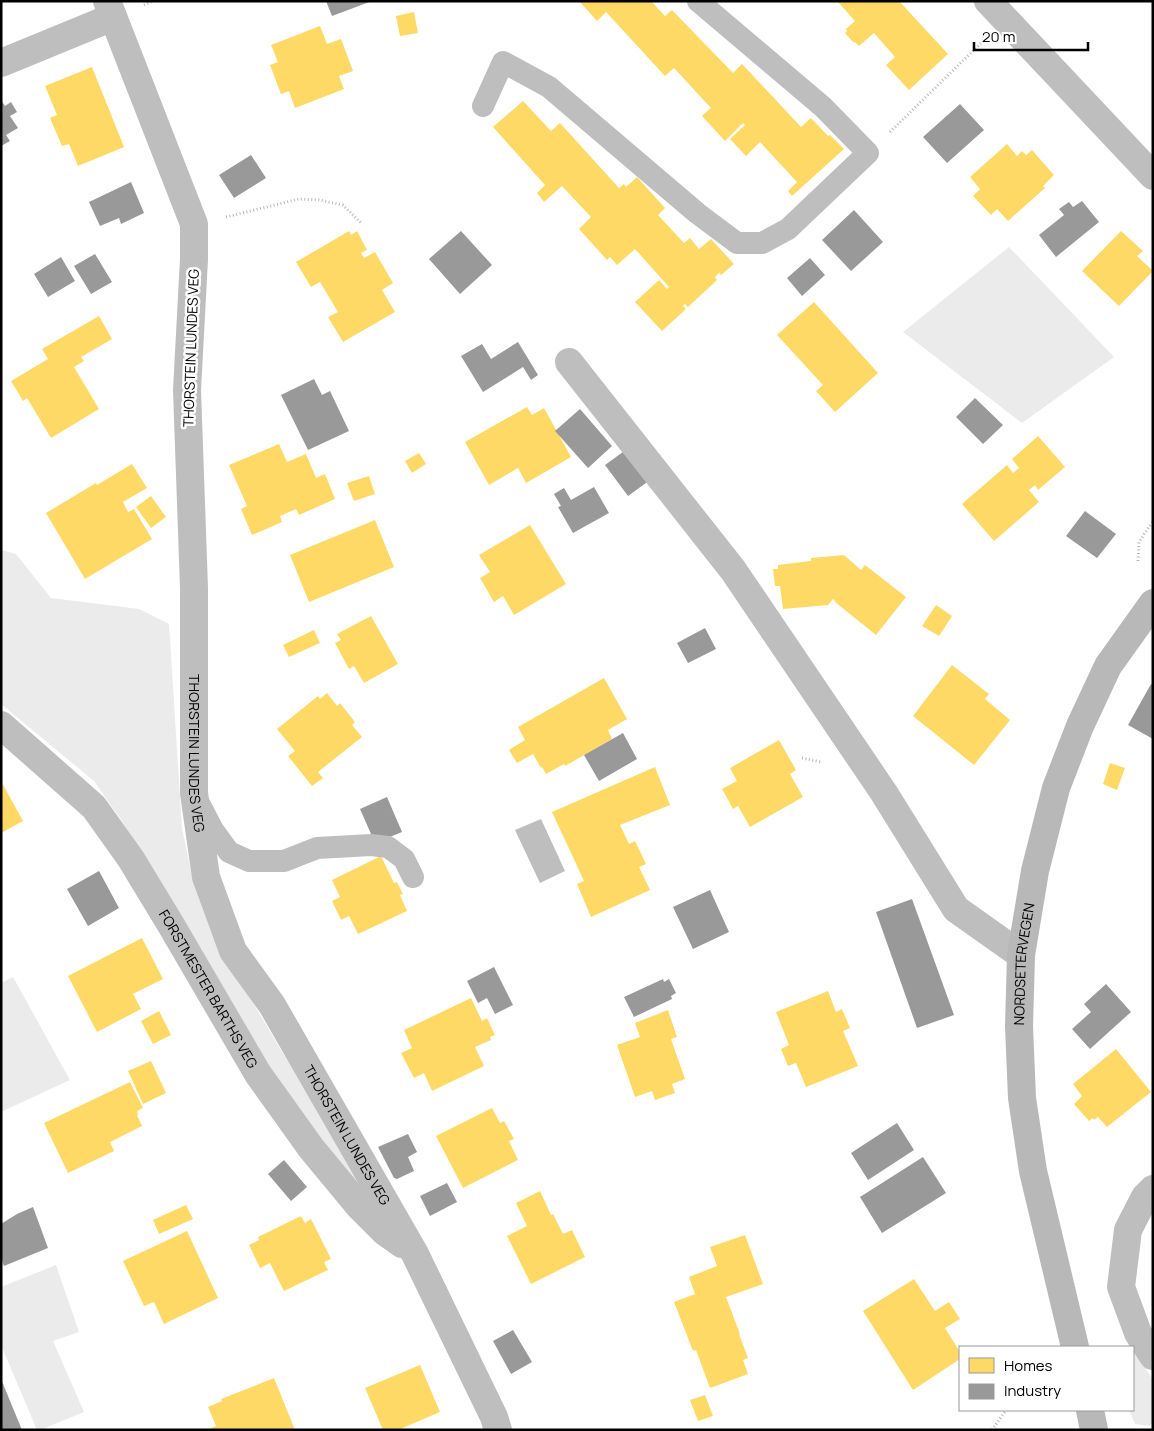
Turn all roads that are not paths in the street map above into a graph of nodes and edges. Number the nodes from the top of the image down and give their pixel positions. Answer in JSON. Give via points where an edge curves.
{"nodes":[{"id":1,"x":698,"y":1,"type":"edge"},
{"id":2,"x":988,"y":1,"type":"edge"},
{"id":3,"x":110,"y":9,"type":"edge"},
{"id":4,"x":1,"y":63,"type":"edge"},
{"id":5,"x":484,"y":106,"type":"dead end"},
{"id":6,"x":1153,"y":176,"type":"edge"},
{"id":7,"x":568,"y":362,"type":"dead end"},
{"id":8,"x":1153,"y":603,"type":"edge"},
{"id":9,"x":1,"y":725,"type":"edge"},
{"id":10,"x":194,"y":793,"type":"junction"},
{"id":11,"x":413,"y":876,"type":"dead end"},
{"id":12,"x":1021,"y":955,"type":"junction"},
{"id":13,"x":1153,"y":1189,"type":"edge"},
{"id":14,"x":415,"y":1254,"type":"junction"},
{"id":15,"x":1076,"y":1346,"type":"edge"},
{"id":16,"x":1153,"y":1356,"type":"edge"},
{"id":17,"x":1090,"y":1411,"type":"edge"},
{"id":18,"x":498,"y":1430,"type":"edge"},
{"id":19,"x":1094,"y":1430,"type":"edge"}],
"edges":[{"from":1,"to":5,"type":"lane","via":[[823,107],[868,153],[788,229],[762,243],[737,243],[549,87],[503,62]]},
{"from":2,"to":6,"type":"street"},
{"from":3,"to":4,"type":"street"},
{"from":3,"to":10,"type":"street","name":"THORSTEIN LUNDES VEG","via":[[194,224],[187,390],[194,588]]},
{"from":7,"to":12,"type":"street","via":[[732,570],[884,793],[956,909]]},
{"from":8,"to":12,"type":"main road","name":"NORDSETERVEGEN","via":[[1108,666],[1056,788],[1035,871]]},
{"from":9,"to":14,"type":"street","name":"FORSTMESTER BARTHS VEG","via":[[94,807],[161,908],[258,1074],[311,1148],[359,1206],[385,1232]]},
{"from":10,"to":11,"type":"lane","via":[[213,830],[229,852],[249,861],[284,861],[317,848],[371,845],[388,847],[404,859]]},
{"from":10,"to":14,"type":"street","name":"THORSTEIN LUNDES VEG","via":[[206,877],[234,951],[272,1005]]},
{"from":12,"to":15,"type":"main road","name":"NORDSETERVEGEN","via":[[1022,1098],[1033,1171]]},
{"from":13,"to":16,"type":"street","via":[[1145,1197],[1128,1230],[1121,1287],[1138,1333]]},
{"from":14,"to":18,"type":"street","name":"THORSTEIN LUNDES VEG"},
{"from":17,"to":19,"type":"main road"}]}
